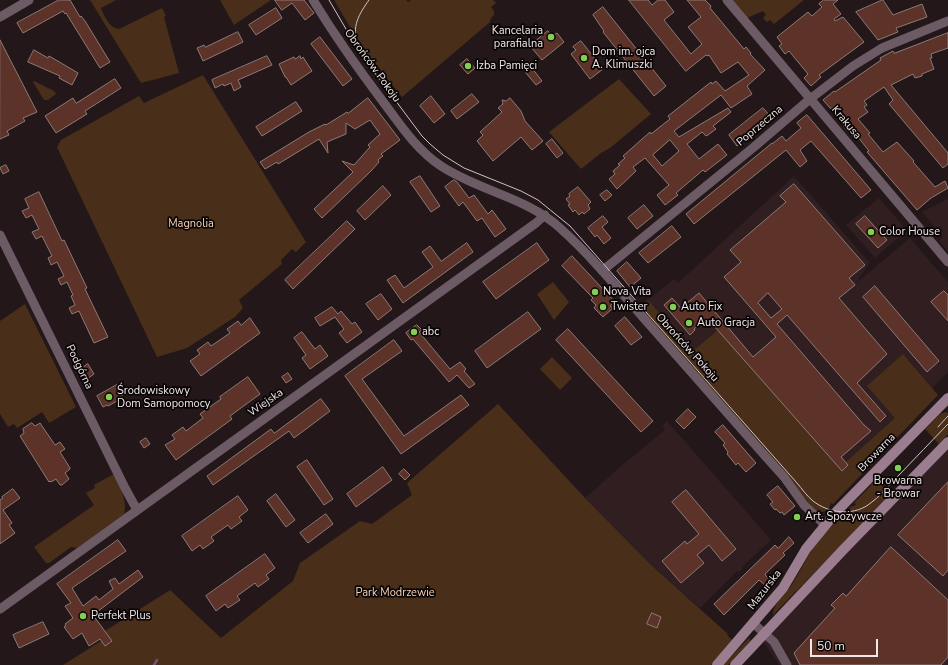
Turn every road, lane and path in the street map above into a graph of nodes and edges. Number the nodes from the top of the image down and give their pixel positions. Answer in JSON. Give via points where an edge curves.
{"nodes":[{"id":1,"x":29,"y":0,"type":"edge"},
{"id":2,"x":313,"y":0,"type":"edge"},
{"id":3,"x":727,"y":0,"type":"edge"},
{"id":4,"x":0,"y":17,"type":"edge"},
{"id":5,"x":945,"y":22,"type":"edge"},
{"id":6,"x":810,"y":99,"type":"junction"},
{"id":7,"x":544,"y":215,"type":"junction"},
{"id":8,"x":0,"y":235,"type":"edge"},
{"id":9,"x":948,"y":262,"type":"edge"},
{"id":10,"x":602,"y":271,"type":"junction"},
{"id":11,"x":947,"y":402,"type":"edge"},
{"id":12,"x":948,"y":442,"type":"edge"},
{"id":13,"x":137,"y":510,"type":"junction"},
{"id":14,"x":825,"y":525,"type":"junction"},
{"id":15,"x":0,"y":609,"type":"edge"},
{"id":16,"x":753,"y":623,"type":"junction"},
{"id":17,"x":764,"y":633,"type":"junction"},
{"id":18,"x":717,"y":665,"type":"edge"},
{"id":19,"x":735,"y":665,"type":"edge"},
{"id":20,"x":788,"y":665,"type":"edge"}],
"edges":[{"from":1,"to":4,"type":"street"},
{"from":2,"to":7,"type":"street","name":"Obrońców Pokoju","via":[[354,64],[412,145],[450,171]]},
{"from":3,"to":6,"type":"street","name":"Krakusa"},
{"from":5,"to":6,"type":"street","name":"Poprzeczna","via":[[873,53]]},
{"from":6,"to":9,"type":"street","name":"Krakusa"},
{"from":6,"to":10,"type":"street","name":"Poprzeczna"},
{"from":7,"to":10,"type":"street","name":"Obrońców Pokoju","via":[[561,228]]},
{"from":7,"to":13,"type":"street","name":"Wiejska","via":[[473,269]]},
{"from":8,"to":13,"type":"street","name":"Podgórna"},
{"from":10,"to":14,"type":"street","name":"Obrońców Pokoju","via":[[773,464],[804,506]]},
{"from":11,"to":14,"type":"main road","name":"Browarna"},
{"from":12,"to":17,"type":"main road"},
{"from":13,"to":15,"type":"street","name":"Wiejska"},
{"from":14,"to":16,"type":"main road","name":"Mazurska","via":[[806,549],[783,588]]},
{"from":16,"to":17,"type":"street"},
{"from":16,"to":18,"type":"main road","name":"Mazurska"},
{"from":17,"to":19,"type":"main road"},
{"from":17,"to":20,"type":"street","via":[[774,642]]}]}
